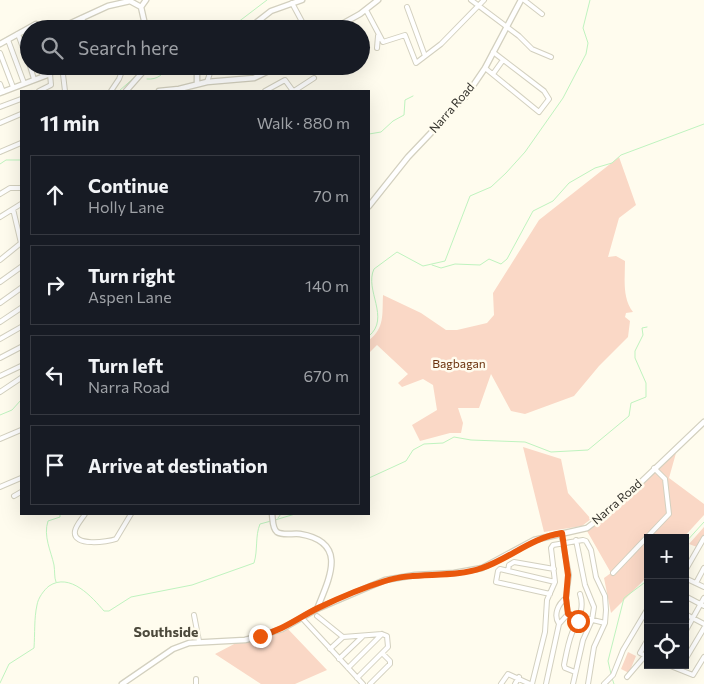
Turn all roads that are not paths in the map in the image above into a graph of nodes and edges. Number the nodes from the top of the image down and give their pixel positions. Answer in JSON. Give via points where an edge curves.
{"nodes":[{"id":1,"x":147,"y":0,"type":"edge"},
{"id":2,"x":302,"y":0,"type":"edge"},
{"id":3,"x":378,"y":0,"type":"edge"},
{"id":4,"x":471,"y":0,"type":"edge"},
{"id":5,"x":484,"y":0,"type":"edge"},
{"id":6,"x":522,"y":0,"type":"edge"},
{"id":7,"x":139,"y":3,"type":"edge"},
{"id":8,"x":292,"y":3,"type":"junction"},
{"id":9,"x":478,"y":6,"type":"junction"},
{"id":10,"x":407,"y":7,"type":"dead end"},
{"id":11,"x":366,"y":10,"type":"junction"},
{"id":12,"x":542,"y":14,"type":"dead end"},
{"id":13,"x":82,"y":18,"type":"joint"},
{"id":14,"x":78,"y":20,"type":"edge"},
{"id":15,"x":144,"y":20,"type":"edge"},
{"id":16,"x":259,"y":20,"type":"edge"},
{"id":17,"x":301,"y":20,"type":"edge"},
{"id":18,"x":349,"y":20,"type":"edge"},
{"id":19,"x":506,"y":28,"type":"junction"},
{"id":20,"x":18,"y":34,"type":"joint"},
{"id":21,"x":378,"y":36,"type":"junction"},
{"id":22,"x":8,"y":40,"type":"junction"},
{"id":23,"x":20,"y":40,"type":"edge"},
{"id":24,"x":0,"y":44,"type":"edge"},
{"id":25,"x":378,"y":48,"type":"dead end"},
{"id":26,"x":0,"y":52,"type":"edge"},
{"id":27,"x":493,"y":52,"type":"junction"},
{"id":28,"x":425,"y":56,"type":"junction"},
{"id":29,"x":551,"y":57,"type":"dead end"},
{"id":30,"x":489,"y":59,"type":"junction"},
{"id":31,"x":504,"y":60,"type":"junction"},
{"id":32,"x":499,"y":66,"type":"junction"},
{"id":33,"x":484,"y":68,"type":"junction"},
{"id":34,"x":20,"y":72,"type":"edge"},
{"id":35,"x":493,"y":74,"type":"junction"},
{"id":36,"x":21,"y":75,"type":"edge"},
{"id":37,"x":33,"y":75,"type":"edge"},
{"id":38,"x":46,"y":75,"type":"edge"},
{"id":39,"x":50,"y":75,"type":"edge"},
{"id":40,"x":63,"y":75,"type":"edge"},
{"id":41,"x":121,"y":75,"type":"edge"},
{"id":42,"x":140,"y":75,"type":"edge"},
{"id":43,"x":197,"y":75,"type":"edge"},
{"id":44,"x":209,"y":75,"type":"edge"},
{"id":45,"x":260,"y":75,"type":"edge"},
{"id":46,"x":43,"y":76,"type":"joint"},
{"id":47,"x":314,"y":78,"type":"dead end"},
{"id":48,"x":34,"y":79,"type":"junction"},
{"id":49,"x":207,"y":82,"type":"junction"},
{"id":50,"x":24,"y":83,"type":"junction"},
{"id":51,"x":197,"y":83,"type":"junction"},
{"id":52,"x":0,"y":84,"type":"edge"},
{"id":53,"x":13,"y":87,"type":"junction"},
{"id":54,"x":42,"y":90,"type":"edge"},
{"id":55,"x":65,"y":90,"type":"edge"},
{"id":56,"x":112,"y":90,"type":"edge"},
{"id":57,"x":127,"y":90,"type":"edge"},
{"id":58,"x":169,"y":90,"type":"edge"},
{"id":59,"x":267,"y":90,"type":"edge"},
{"id":60,"x":292,"y":90,"type":"edge"},
{"id":61,"x":295,"y":90,"type":"edge"},
{"id":62,"x":2,"y":92,"type":"edge"},
{"id":63,"x":20,"y":98,"type":"edge"},
{"id":64,"x":0,"y":107,"type":"edge"},
{"id":65,"x":20,"y":114,"type":"edge"},
{"id":66,"x":0,"y":123,"type":"edge"},
{"id":67,"x":20,"y":143,"type":"edge"},
{"id":68,"x":0,"y":152,"type":"edge"},
{"id":69,"x":20,"y":188,"type":"edge"},
{"id":70,"x":0,"y":194,"type":"edge"},
{"id":71,"x":20,"y":205,"type":"edge"},
{"id":72,"x":370,"y":205,"type":"edge"},
{"id":73,"x":13,"y":209,"type":"junction"},
{"id":74,"x":0,"y":217,"type":"edge"},
{"id":75,"x":20,"y":240,"type":"edge"},
{"id":76,"x":20,"y":245,"type":"edge"},
{"id":77,"x":0,"y":260,"type":"edge"},
{"id":78,"x":20,"y":268,"type":"edge"},
{"id":79,"x":0,"y":282,"type":"edge"},
{"id":80,"x":20,"y":289,"type":"edge"},
{"id":81,"x":0,"y":303,"type":"edge"},
{"id":82,"x":20,"y":309,"type":"edge"},
{"id":83,"x":0,"y":322,"type":"edge"},
{"id":84,"x":20,"y":328,"type":"edge"},
{"id":85,"x":0,"y":339,"type":"edge"},
{"id":86,"x":20,"y":348,"type":"edge"},
{"id":87,"x":0,"y":358,"type":"edge"},
{"id":88,"x":20,"y":366,"type":"edge"},
{"id":89,"x":0,"y":376,"type":"edge"},
{"id":90,"x":20,"y":379,"type":"edge"},
{"id":91,"x":0,"y":392,"type":"edge"},
{"id":92,"x":704,"y":422,"type":"edge"},
{"id":93,"x":20,"y":430,"type":"edge"},
{"id":94,"x":0,"y":439,"type":"edge"},
{"id":95,"x":654,"y":468,"type":"junction"},
{"id":96,"x":20,"y":478,"type":"edge"},
{"id":97,"x":0,"y":488,"type":"edge"},
{"id":98,"x":20,"y":493,"type":"edge"},
{"id":99,"x":14,"y":496,"type":"dead end"},
{"id":100,"x":84,"y":515,"type":"edge"},
{"id":101,"x":130,"y":515,"type":"edge"},
{"id":102,"x":272,"y":515,"type":"edge"},
{"id":103,"x":562,"y":533,"type":"junction"},
{"id":104,"x":704,"y":538,"type":"edge"},
{"id":105,"x":576,"y":540,"type":"junction"},
{"id":106,"x":563,"y":544,"type":"junction"},
{"id":107,"x":689,"y":564,"type":"edge"},
{"id":108,"x":704,"y":568,"type":"edge"},
{"id":109,"x":554,"y":569,"type":"junction"},
{"id":110,"x":508,"y":571,"type":"junction"},
{"id":111,"x":613,"y":573,"type":"dead end"},
{"id":112,"x":688,"y":579,"type":"edge"},
{"id":113,"x":555,"y":582,"type":"junction"},
{"id":114,"x":696,"y":582,"type":"junction"},
{"id":115,"x":704,"y":587,"type":"edge"},
{"id":116,"x":550,"y":594,"type":"junction"},
{"id":117,"x":580,"y":594,"type":"dead end"},
{"id":118,"x":566,"y":598,"type":"junction"},
{"id":119,"x":689,"y":598,"type":"edge"},
{"id":120,"x":704,"y":598,"type":"edge"},
{"id":121,"x":702,"y":605,"type":"edge"},
{"id":122,"x":317,"y":609,"type":"junction"},
{"id":123,"x":546,"y":609,"type":"junction"},
{"id":124,"x":557,"y":611,"type":"junction"},
{"id":125,"x":568,"y":614,"type":"junction"},
{"id":126,"x":194,"y":615,"type":"dead end"},
{"id":127,"x":644,"y":615,"type":"edge"},
{"id":128,"x":317,"y":616,"type":"dead end"},
{"id":129,"x":689,"y":616,"type":"edge"},
{"id":130,"x":580,"y":617,"type":"junction"},
{"id":131,"x":302,"y":618,"type":"junction"},
{"id":132,"x":693,"y":618,"type":"junction"},
{"id":133,"x":592,"y":620,"type":"junction"},
{"id":134,"x":605,"y":623,"type":"junction"},
{"id":135,"x":559,"y":624,"type":"junction"},
{"id":136,"x":704,"y":624,"type":"edge"},
{"id":137,"x":689,"y":625,"type":"edge"},
{"id":138,"x":704,"y":628,"type":"edge"},
{"id":139,"x":382,"y":634,"type":"junction"},
{"id":140,"x":363,"y":636,"type":"junction"},
{"id":141,"x":343,"y":637,"type":"junction"},
{"id":142,"x":199,"y":641,"type":"junction"},
{"id":143,"x":330,"y":649,"type":"junction"},
{"id":144,"x":382,"y":653,"type":"junction"},
{"id":145,"x":689,"y":653,"type":"edge"},
{"id":146,"x":704,"y":657,"type":"edge"},
{"id":147,"x":644,"y":658,"type":"edge"},
{"id":148,"x":339,"y":659,"type":"junction"},
{"id":149,"x":348,"y":668,"type":"junction"},
{"id":150,"x":698,"y":668,"type":"junction"},
{"id":151,"x":680,"y":670,"type":"edge"},
{"id":152,"x":575,"y":672,"type":"junction"},
{"id":153,"x":704,"y":672,"type":"edge"},
{"id":154,"x":519,"y":677,"type":"junction"},
{"id":155,"x":627,"y":677,"type":"dead end"},
{"id":156,"x":357,"y":678,"type":"junction"},
{"id":157,"x":122,"y":684,"type":"edge"},
{"id":158,"x":363,"y":684,"type":"edge"},
{"id":159,"x":370,"y":684,"type":"edge"},
{"id":160,"x":501,"y":684,"type":"edge"},
{"id":161,"x":515,"y":684,"type":"edge"},
{"id":162,"x":531,"y":684,"type":"edge"},
{"id":163,"x":546,"y":684,"type":"edge"},
{"id":164,"x":573,"y":684,"type":"edge"},
{"id":165,"x":588,"y":684,"type":"edge"},
{"id":166,"x":604,"y":684,"type":"edge"}],
"edges":[{"from":1,"to":7,"type":"street"},
{"from":2,"to":8,"type":"street"},
{"from":3,"to":11,"type":"street"},
{"from":4,"to":9,"type":"street"},
{"from":5,"to":9,"type":"street"},
{"from":6,"to":12,"type":"street"},
{"from":6,"to":19,"type":"street","name":"Narra Road"},
{"from":7,"to":13,"type":"street","via":[[120,2]]},
{"from":7,"to":15,"type":"street"},
{"from":8,"to":16,"type":"street","via":[[271,10]]},
{"from":8,"to":17,"type":"street"},
{"from":9,"to":19,"type":"street"},
{"from":9,"to":28,"type":"street"},
{"from":10,"to":28,"type":"street"},
{"from":11,"to":18,"type":"street"},
{"from":11,"to":21,"type":"street"},
{"from":13,"to":14,"type":"street"},
{"from":19,"to":27,"type":"street","name":"Narra Road"},
{"from":19,"to":29,"type":"street","via":[[532,49]]},
{"from":20,"to":22,"type":"street"},
{"from":20,"to":23,"type":"street"},
{"from":21,"to":25,"type":"street"},
{"from":21,"to":28,"type":"street","via":[[386,42],[405,35],[414,62]]},
{"from":22,"to":24,"type":"street"},
{"from":22,"to":34,"type":"street"},
{"from":26,"to":53,"type":"street"},
{"from":27,"to":30,"type":"street","name":"Narra Road"},
{"from":27,"to":31,"type":"street"},
{"from":30,"to":32,"type":"street"},
{"from":30,"to":33,"type":"street","name":"Narra Road"},
{"from":31,"to":32,"type":"street"},
{"from":31,"to":35,"type":"street","via":[[544,91],[549,99],[539,112]]},
{"from":32,"to":35,"type":"street"},
{"from":33,"to":35,"type":"street"},
{"from":33,"to":72,"type":"street","name":"Narra Road","via":[[466,96],[408,157]]},
{"from":36,"to":50,"type":"street"},
{"from":37,"to":48,"type":"street"},
{"from":38,"to":46,"type":"street"},
{"from":39,"to":54,"type":"street","via":[[50,87]]},
{"from":40,"to":55,"type":"street"},
{"from":41,"to":56,"type":"street"},
{"from":42,"to":57,"type":"street"},
{"from":43,"to":51,"type":"street"},
{"from":44,"to":49,"type":"street"},
{"from":45,"to":49,"type":"street"},
{"from":46,"to":48,"type":"street"},
{"from":47,"to":61,"type":"street"},
{"from":48,"to":50,"type":"street"},
{"from":49,"to":51,"type":"street"},
{"from":50,"to":53,"type":"street"},
{"from":51,"to":58,"type":"street"},
{"from":52,"to":62,"type":"street"},
{"from":53,"to":62,"type":"street"},
{"from":59,"to":60,"type":"street","via":[[285,80]]},
{"from":63,"to":64,"type":"street"},
{"from":65,"to":66,"type":"street"},
{"from":67,"to":68,"type":"street"},
{"from":69,"to":70,"type":"street","via":[[10,188]]},
{"from":71,"to":73,"type":"street"},
{"from":73,"to":74,"type":"street"},
{"from":73,"to":75,"type":"street"},
{"from":76,"to":77,"type":"street"},
{"from":78,"to":79,"type":"street"},
{"from":80,"to":81,"type":"street"},
{"from":82,"to":83,"type":"street"},
{"from":84,"to":85,"type":"street"},
{"from":86,"to":87,"type":"street"},
{"from":88,"to":89,"type":"street"},
{"from":90,"to":91,"type":"street"},
{"from":92,"to":95,"type":"street","name":"Narra Road"},
{"from":93,"to":94,"type":"street"},
{"from":95,"to":103,"type":"street","name":"Narra Road","via":[[587,528]]},
{"from":95,"to":111,"type":"street","via":[[665,479],[669,514]]},
{"from":96,"to":97,"type":"street"},
{"from":98,"to":99,"type":"street"},
{"from":100,"to":101,"type":"street","via":[[75,532],[78,540],[88,542],[116,539]]},
{"from":102,"to":122,"type":"street","via":[[278,533],[316,538],[330,549],[331,568]]},
{"from":103,"to":106,"type":"street"},
{"from":103,"to":122,"type":"street","name":"Narra Road","via":[[534,540],[482,568],[385,580]]},
{"from":104,"to":107,"type":"street"},
{"from":105,"to":106,"type":"street"},
{"from":105,"to":133,"type":"street","via":[[585,585],[594,606]]},
{"from":105,"to":134,"type":"street","via":[[586,541],[591,550],[596,577],[605,596]]},
{"from":106,"to":109,"type":"street","via":[[551,548]]},
{"from":106,"to":118,"type":"street","via":[[568,575]]},
{"from":108,"to":114,"type":"street"},
{"from":109,"to":110,"type":"street","via":[[514,562]]},
{"from":109,"to":113,"type":"street"},
{"from":110,"to":113,"type":"street"},
{"from":110,"to":116,"type":"street","via":[[498,571],[496,582]]},
{"from":112,"to":114,"type":"street"},
{"from":113,"to":116,"type":"street"},
{"from":114,"to":115,"type":"street"},
{"from":116,"to":123,"type":"street"},
{"from":117,"to":130,"type":"street"},
{"from":118,"to":124,"type":"street"},
{"from":118,"to":125,"type":"street"},
{"from":119,"to":121,"type":"street"},
{"from":120,"to":121,"type":"street"},
{"from":121,"to":132,"type":"street"},
{"from":122,"to":131,"type":"street","name":"Narra Road"},
{"from":123,"to":124,"type":"street"},
{"from":123,"to":162,"type":"street","via":[[545,632]]},
{"from":124,"to":135,"type":"street"},
{"from":125,"to":130,"type":"street"},
{"from":125,"to":135,"type":"street"},
{"from":126,"to":142,"type":"street"},
{"from":127,"to":166,"type":"street","via":[[623,650],[613,675]]},
{"from":128,"to":141,"type":"street"},
{"from":129,"to":132,"type":"street"},
{"from":130,"to":133,"type":"street"},
{"from":130,"to":152,"type":"street","via":[[571,634],[564,665]]},
{"from":131,"to":142,"type":"street","name":"Narra Road","via":[[282,629],[252,638]]},
{"from":131,"to":143,"type":"street"},
{"from":132,"to":136,"type":"street"},
{"from":132,"to":137,"type":"street"},
{"from":133,"to":134,"type":"street"},
{"from":133,"to":152,"type":"street"},
{"from":134,"to":165,"type":"street","via":[[594,646]]},
{"from":135,"to":163,"type":"street"},
{"from":138,"to":145,"type":"street"},
{"from":139,"to":140,"type":"street"},
{"from":139,"to":144,"type":"street","via":[[388,644]]},
{"from":139,"to":149,"type":"street"},
{"from":140,"to":141,"type":"street"},
{"from":140,"to":148,"type":"street"},
{"from":141,"to":143,"type":"street"},
{"from":142,"to":157,"type":"street","name":"Narra Road","via":[[173,649]]},
{"from":143,"to":148,"type":"street"},
{"from":144,"to":156,"type":"street"},
{"from":144,"to":159,"type":"street","via":[[390,662]]},
{"from":146,"to":150,"type":"street"},
{"from":147,"to":155,"type":"street"},
{"from":148,"to":149,"type":"street"},
{"from":149,"to":156,"type":"street"},
{"from":150,"to":151,"type":"street","via":[[693,675]]},
{"from":150,"to":153,"type":"street"},
{"from":152,"to":164,"type":"street"},
{"from":154,"to":160,"type":"street","via":[[508,674]]},
{"from":154,"to":161,"type":"street"},
{"from":154,"to":162,"type":"street"},
{"from":156,"to":158,"type":"street"}]}
